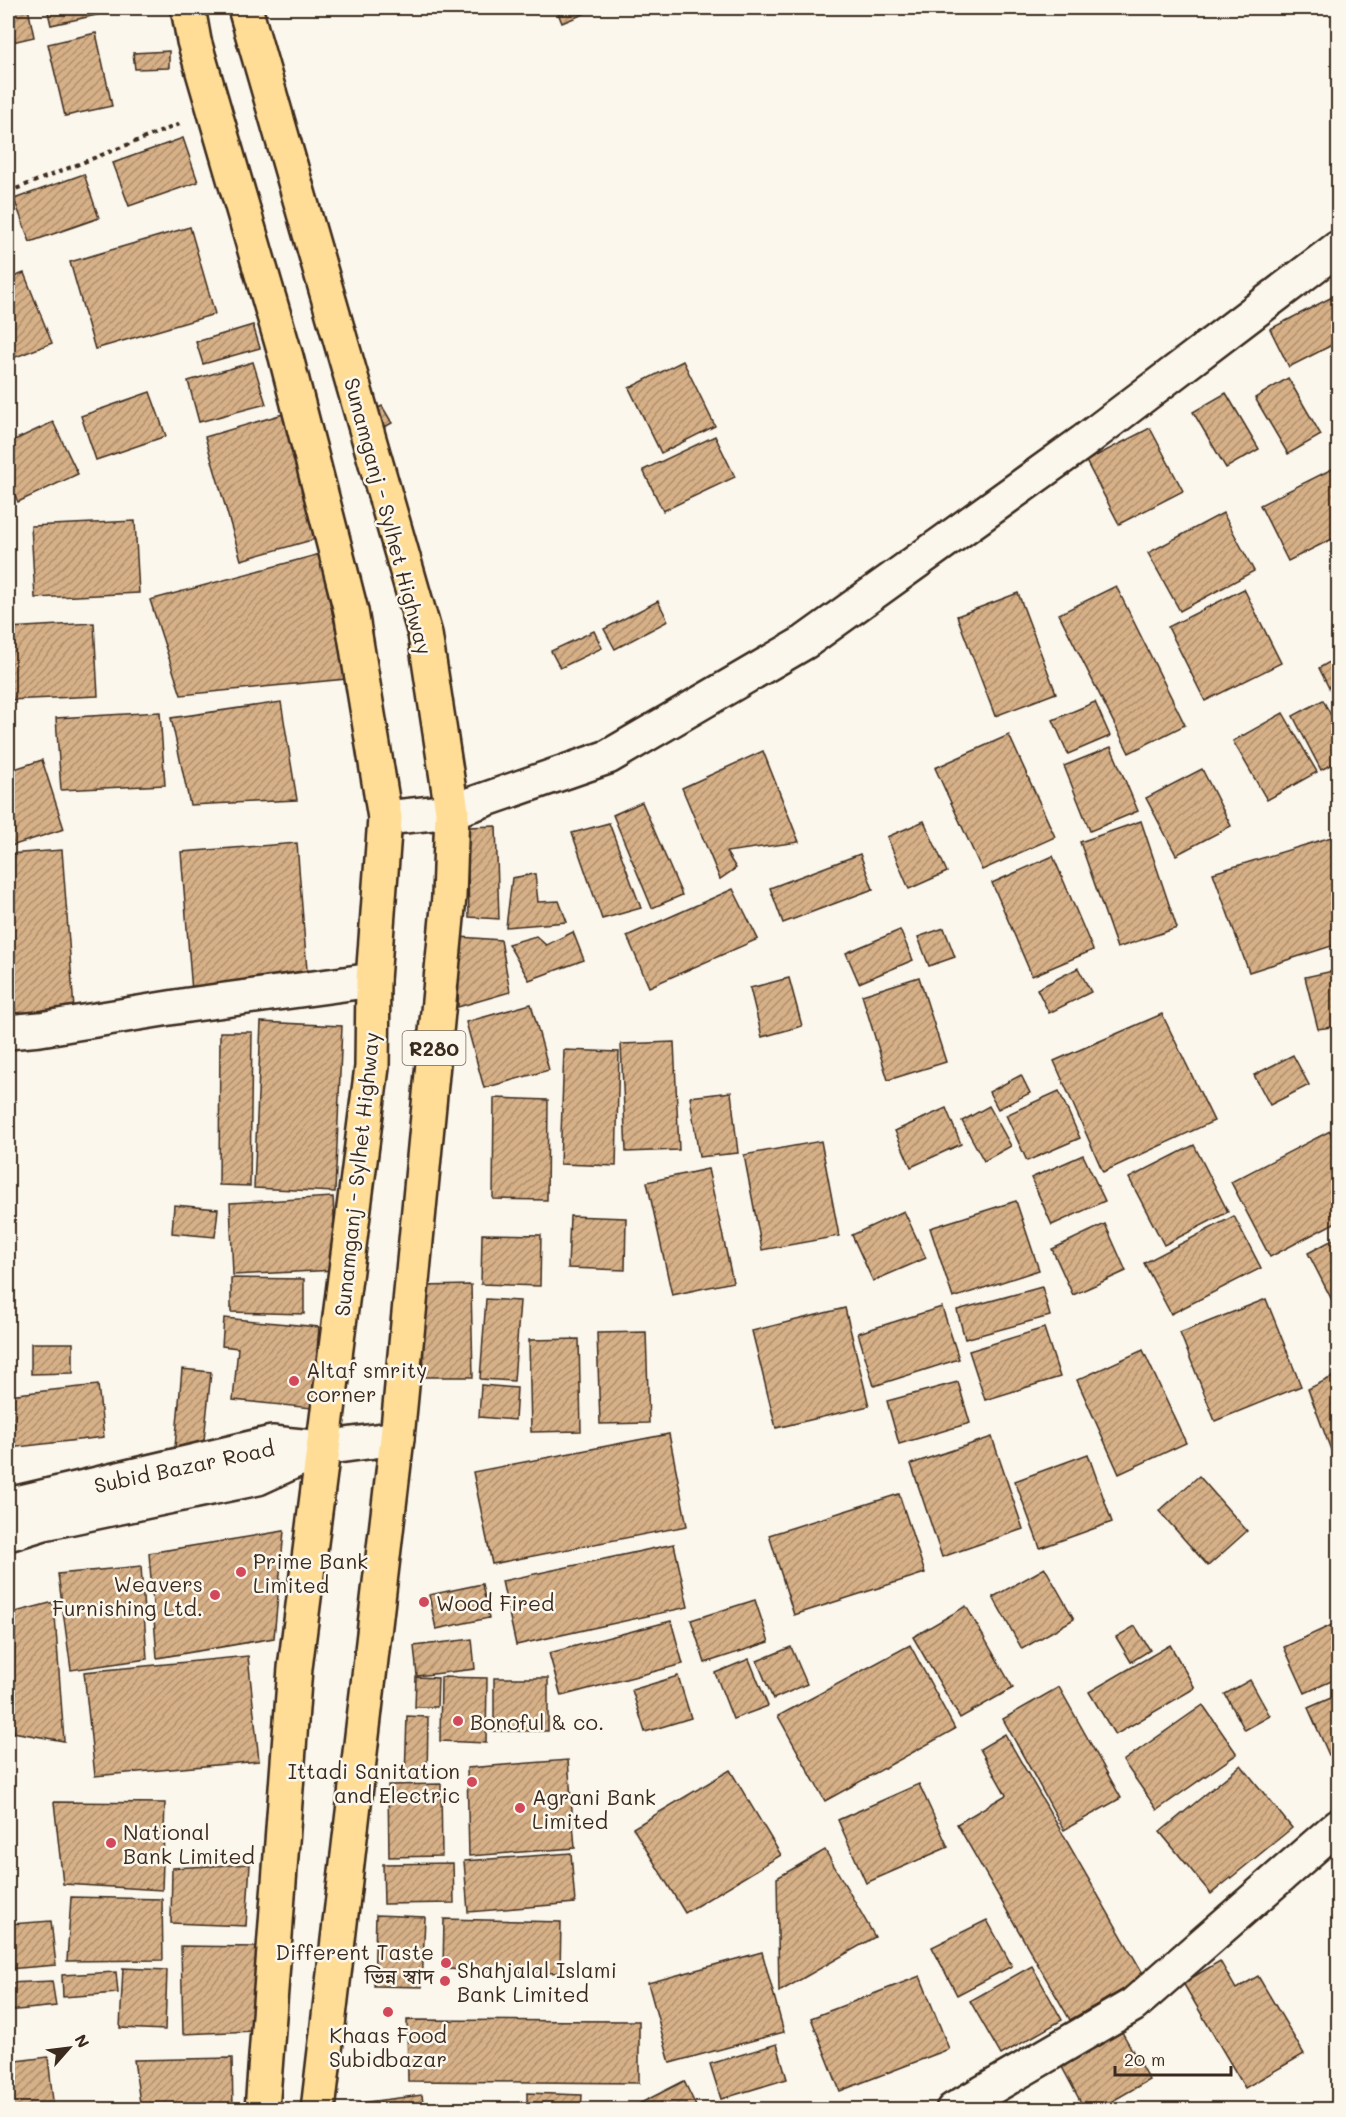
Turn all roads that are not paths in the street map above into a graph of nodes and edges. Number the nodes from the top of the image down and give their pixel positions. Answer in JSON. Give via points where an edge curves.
{"nodes":[{"id":1,"x":188,"y":8,"type":"edge"},
{"id":2,"x":245,"y":8,"type":"edge"},
{"id":3,"x":1338,"y":248,"type":"edge"},
{"id":4,"x":452,"y":811,"type":"junction"},
{"id":5,"x":384,"y":818,"type":"junction"},
{"id":6,"x":373,"y":980,"type":"junction"},
{"id":7,"x":8,"y":1032,"type":"edge"},
{"id":8,"x":397,"y":1438,"type":"junction"},
{"id":9,"x":323,"y":1448,"type":"junction"},
{"id":10,"x":8,"y":1505,"type":"edge"},
{"id":11,"x":8,"y":1534,"type":"edge"},
{"id":12,"x":1338,"y":1826,"type":"edge"},
{"id":13,"x":262,"y":2109,"type":"edge"},
{"id":14,"x":318,"y":2109,"type":"edge"},
{"id":15,"x":953,"y":2109,"type":"edge"}],
"edges":[{"from":1,"to":5,"type":"main road","name":"Sunamganj - Sylhet Highway","number":"R280","via":[[286,357],[351,611]]},
{"from":2,"to":4,"type":"main road","name":"Sunamganj - Sylhet Highway","number":"R280","via":[[425,634]]},
{"from":3,"to":4,"type":"street","via":[[1083,441],[804,642],[608,757]]},
{"from":4,"to":5,"type":"street"},
{"from":4,"to":8,"type":"main road","name":"Sunamganj - Sylhet Highway","number":"R280","via":[[449,897]]},
{"from":5,"to":6,"type":"main road","name":"Sunamganj - Sylhet Highway","number":"R280"},
{"from":6,"to":7,"type":"street"},
{"from":6,"to":9,"type":"main road","name":"Sunamganj - Sylhet Highway","number":"R280","via":[[372,1067]]},
{"from":8,"to":9,"type":"street"},
{"from":8,"to":14,"type":"main road","name":"Sunamganj - Sylhet Highway","number":"R280"},
{"from":9,"to":10,"type":"street","name":"Subid Bazar Road","via":[[272,1443]]},
{"from":9,"to":11,"type":"street","name":"Subid Bazar Road","via":[[258,1478]]},
{"from":9,"to":13,"type":"main road","name":"Sunamganj - Sylhet Highway","number":"R280","via":[[295,1668]]},
{"from":12,"to":15,"type":"street","via":[[1133,2005]]}]}
